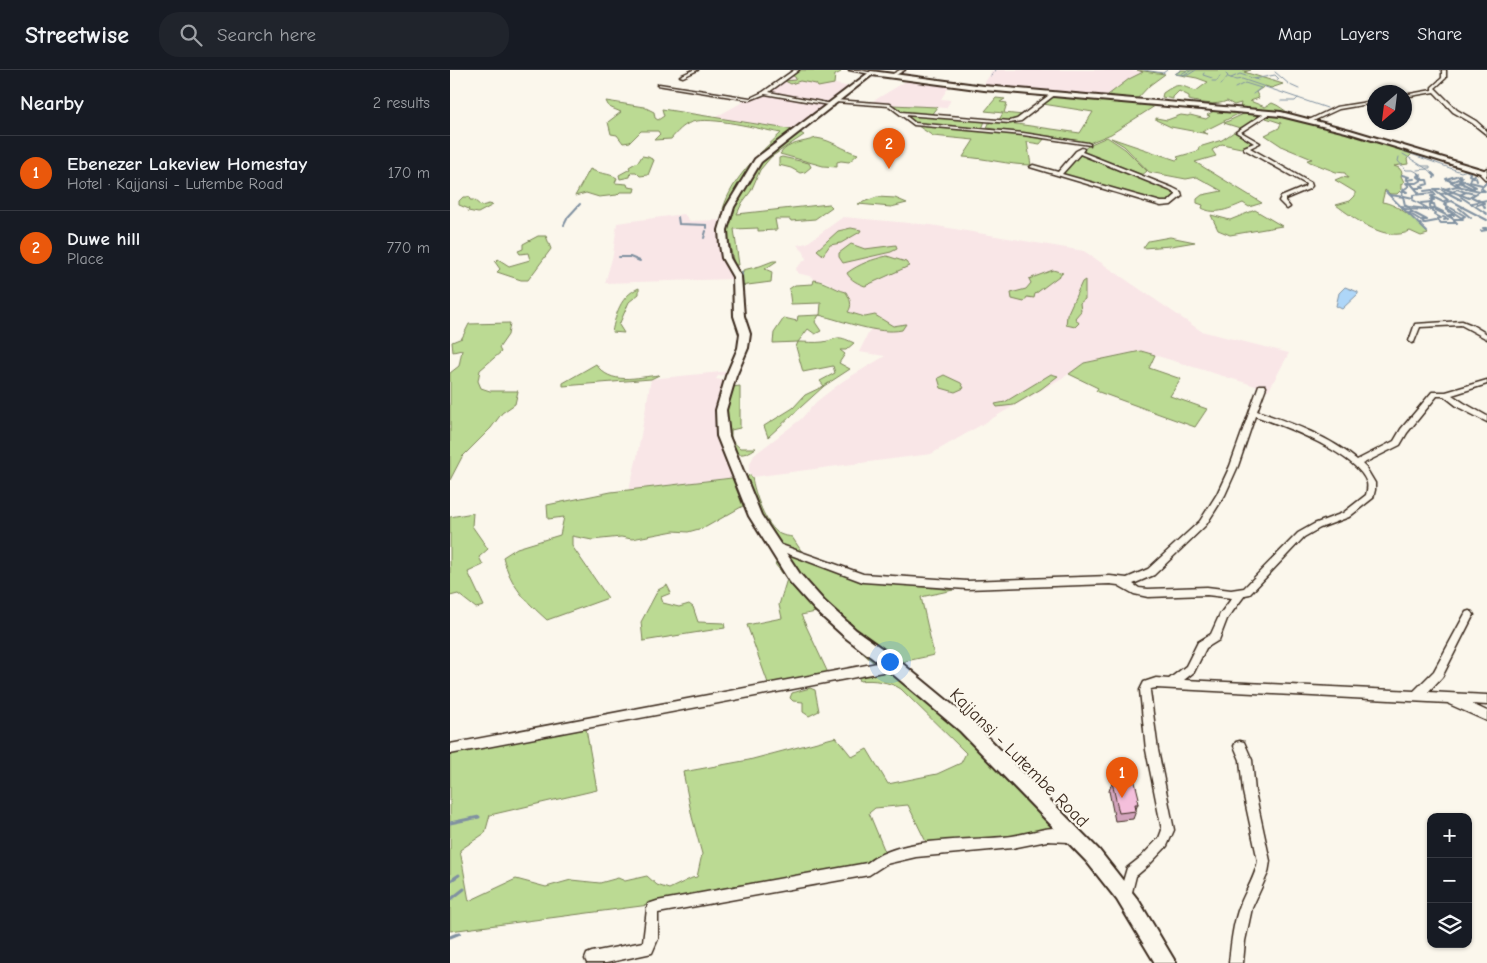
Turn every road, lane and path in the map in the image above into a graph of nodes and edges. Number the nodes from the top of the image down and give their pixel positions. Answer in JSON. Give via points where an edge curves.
{"nodes":[{"id":1,"x":696,"y":70,"type":"edge"},
{"id":2,"x":797,"y":70,"type":"edge"},
{"id":3,"x":850,"y":70,"type":"edge"},
{"id":4,"x":903,"y":70,"type":"edge"},
{"id":5,"x":1444,"y":70,"type":"edge"},
{"id":6,"x":871,"y":73,"type":"junction"},
{"id":7,"x":682,"y":76,"type":"dead end"},
{"id":8,"x":892,"y":76,"type":"junction"},
{"id":9,"x":659,"y":85,"type":"dead end"},
{"id":10,"x":1435,"y":91,"type":"junction"},
{"id":11,"x":765,"y":93,"type":"junction"},
{"id":12,"x":1054,"y":94,"type":"junction"},
{"id":13,"x":1412,"y":95,"type":"edge"},
{"id":14,"x":834,"y":103,"type":"junction"},
{"id":15,"x":1367,"y":103,"type":"edge"},
{"id":16,"x":1270,"y":112,"type":"junction"},
{"id":17,"x":899,"y":113,"type":"junction"},
{"id":18,"x":988,"y":120,"type":"junction"},
{"id":19,"x":1311,"y":120,"type":"junction"},
{"id":20,"x":985,"y":130,"type":"junction"},
{"id":21,"x":1487,"y":134,"type":"edge"},
{"id":22,"x":1078,"y":152,"type":"junction"},
{"id":23,"x":1033,"y":167,"type":"dead end"},
{"id":24,"x":1486,"y":172,"type":"edge"},
{"id":25,"x":1059,"y":174,"type":"junction"},
{"id":26,"x":1487,"y":179,"type":"edge"},
{"id":27,"x":1287,"y":207,"type":"dead end"},
{"id":28,"x":1487,"y":336,"type":"edge"},
{"id":29,"x":1412,"y":341,"type":"dead end"},
{"id":30,"x":1487,"y":382,"type":"edge"},
{"id":31,"x":1262,"y":388,"type":"dead end"},
{"id":32,"x":1446,"y":394,"type":"junction"},
{"id":33,"x":1254,"y":413,"type":"junction"},
{"id":34,"x":1487,"y":419,"type":"edge"},
{"id":35,"x":1357,"y":463,"type":"junction"},
{"id":36,"x":772,"y":544,"type":"junction"},
{"id":37,"x":1120,"y":581,"type":"junction"},
{"id":38,"x":1241,"y":593,"type":"junction"},
{"id":39,"x":1469,"y":615,"type":"dead end"},
{"id":40,"x":893,"y":665,"type":"junction"},
{"id":41,"x":1170,"y":684,"type":"junction"},
{"id":42,"x":1416,"y":697,"type":"junction"},
{"id":43,"x":1448,"y":699,"type":"junction"},
{"id":44,"x":1487,"y":700,"type":"edge"},
{"id":45,"x":1487,"y":716,"type":"edge"},
{"id":46,"x":1240,"y":746,"type":"dead end"},
{"id":47,"x":450,"y":749,"type":"edge"},
{"id":48,"x":1074,"y":838,"type":"junction"},
{"id":49,"x":1125,"y":898,"type":"junction"},
{"id":50,"x":592,"y":959,"type":"dead end"},
{"id":51,"x":1166,"y":963,"type":"edge"},
{"id":52,"x":1236,"y":963,"type":"edge"}],
"edges":[{"from":1,"to":7,"type":"street"},
{"from":2,"to":11,"type":"street"},
{"from":3,"to":6,"type":"street"},
{"from":4,"to":8,"type":"street"},
{"from":5,"to":10,"type":"street","via":[[1444,78],[1433,88]]},
{"from":6,"to":8,"type":"street"},
{"from":6,"to":14,"type":"street","name":"Kajjansi - Lutembe Road"},
{"from":8,"to":12,"type":"street"},
{"from":9,"to":11,"type":"street","via":[[750,99]]},
{"from":10,"to":13,"type":"street"},
{"from":10,"to":21,"type":"street"},
{"from":11,"to":14,"type":"street"},
{"from":12,"to":16,"type":"street"},
{"from":12,"to":18,"type":"street","via":[[1019,120]]},
{"from":14,"to":17,"type":"street","via":[[890,105]]},
{"from":14,"to":36,"type":"street","name":"Kajjansi - Lutembe Road","via":[[758,161],[730,207],[723,230],[726,258],[737,277],[739,316],[745,334],[721,410],[723,436],[756,516]]},
{"from":15,"to":19,"type":"street","via":[[1338,108]]},
{"from":16,"to":19,"type":"street"},
{"from":16,"to":27,"type":"street","via":[[1238,132],[1258,143],[1246,148],[1308,183],[1306,188],[1283,198]]},
{"from":17,"to":18,"type":"street"},
{"from":17,"to":20,"type":"street","via":[[914,124]]},
{"from":18,"to":20,"type":"street"},
{"from":19,"to":24,"type":"street"},
{"from":20,"to":22,"type":"street","via":[[1088,144]]},
{"from":22,"to":25,"type":"street"},
{"from":22,"to":25,"type":"street","via":[[1171,189],[1179,196],[1169,204],[1161,204]]},
{"from":23,"to":25,"type":"street"},
{"from":24,"to":26,"type":"street","via":[[1483,175]]},
{"from":28,"to":29,"type":"street","via":[[1462,323],[1419,324]]},
{"from":30,"to":32,"type":"street"},
{"from":31,"to":33,"type":"street"},
{"from":32,"to":34,"type":"street"},
{"from":32,"to":35,"type":"street","via":[[1435,394],[1428,400],[1397,443]]},
{"from":33,"to":35,"type":"street","via":[[1275,419]]},
{"from":33,"to":37,"type":"street","via":[[1221,495],[1203,523],[1151,572],[1128,582]]},
{"from":35,"to":38,"type":"street","via":[[1371,482],[1370,496],[1346,515],[1301,535],[1253,586]]},
{"from":36,"to":37,"type":"street","via":[[863,578],[967,585]]},
{"from":36,"to":40,"type":"street","name":"Kajjansi - Lutembe Road","via":[[820,606]]},
{"from":37,"to":38,"type":"street","via":[[1136,592]]},
{"from":38,"to":41,"type":"street","via":[[1223,617],[1215,637],[1202,645],[1190,669]]},
{"from":39,"to":42,"type":"street","via":[[1438,674]]},
{"from":40,"to":47,"type":"street"},
{"from":40,"to":48,"type":"street","name":"Kajjansi - Lutembe Road","via":[[966,726]]},
{"from":41,"to":42,"type":"street"},
{"from":41,"to":49,"type":"street","via":[[1156,683],[1148,685],[1145,690],[1152,750],[1168,830],[1163,842],[1131,872]]},
{"from":42,"to":43,"type":"street"},
{"from":43,"to":44,"type":"street"},
{"from":43,"to":45,"type":"street"},
{"from":46,"to":52,"type":"street","via":[[1246,760],[1249,792],[1264,861],[1262,873],[1246,907]]},
{"from":48,"to":49,"type":"street","name":"Kajjansi - Lutembe Road","via":[[1109,874]]},
{"from":48,"to":50,"type":"street","via":[[1046,833],[1016,841],[901,854],[880,860],[869,868],[658,907],[651,914],[651,941],[647,948]]},
{"from":49,"to":51,"type":"street","name":"Kajjansi - Lutembe Road"}]}
